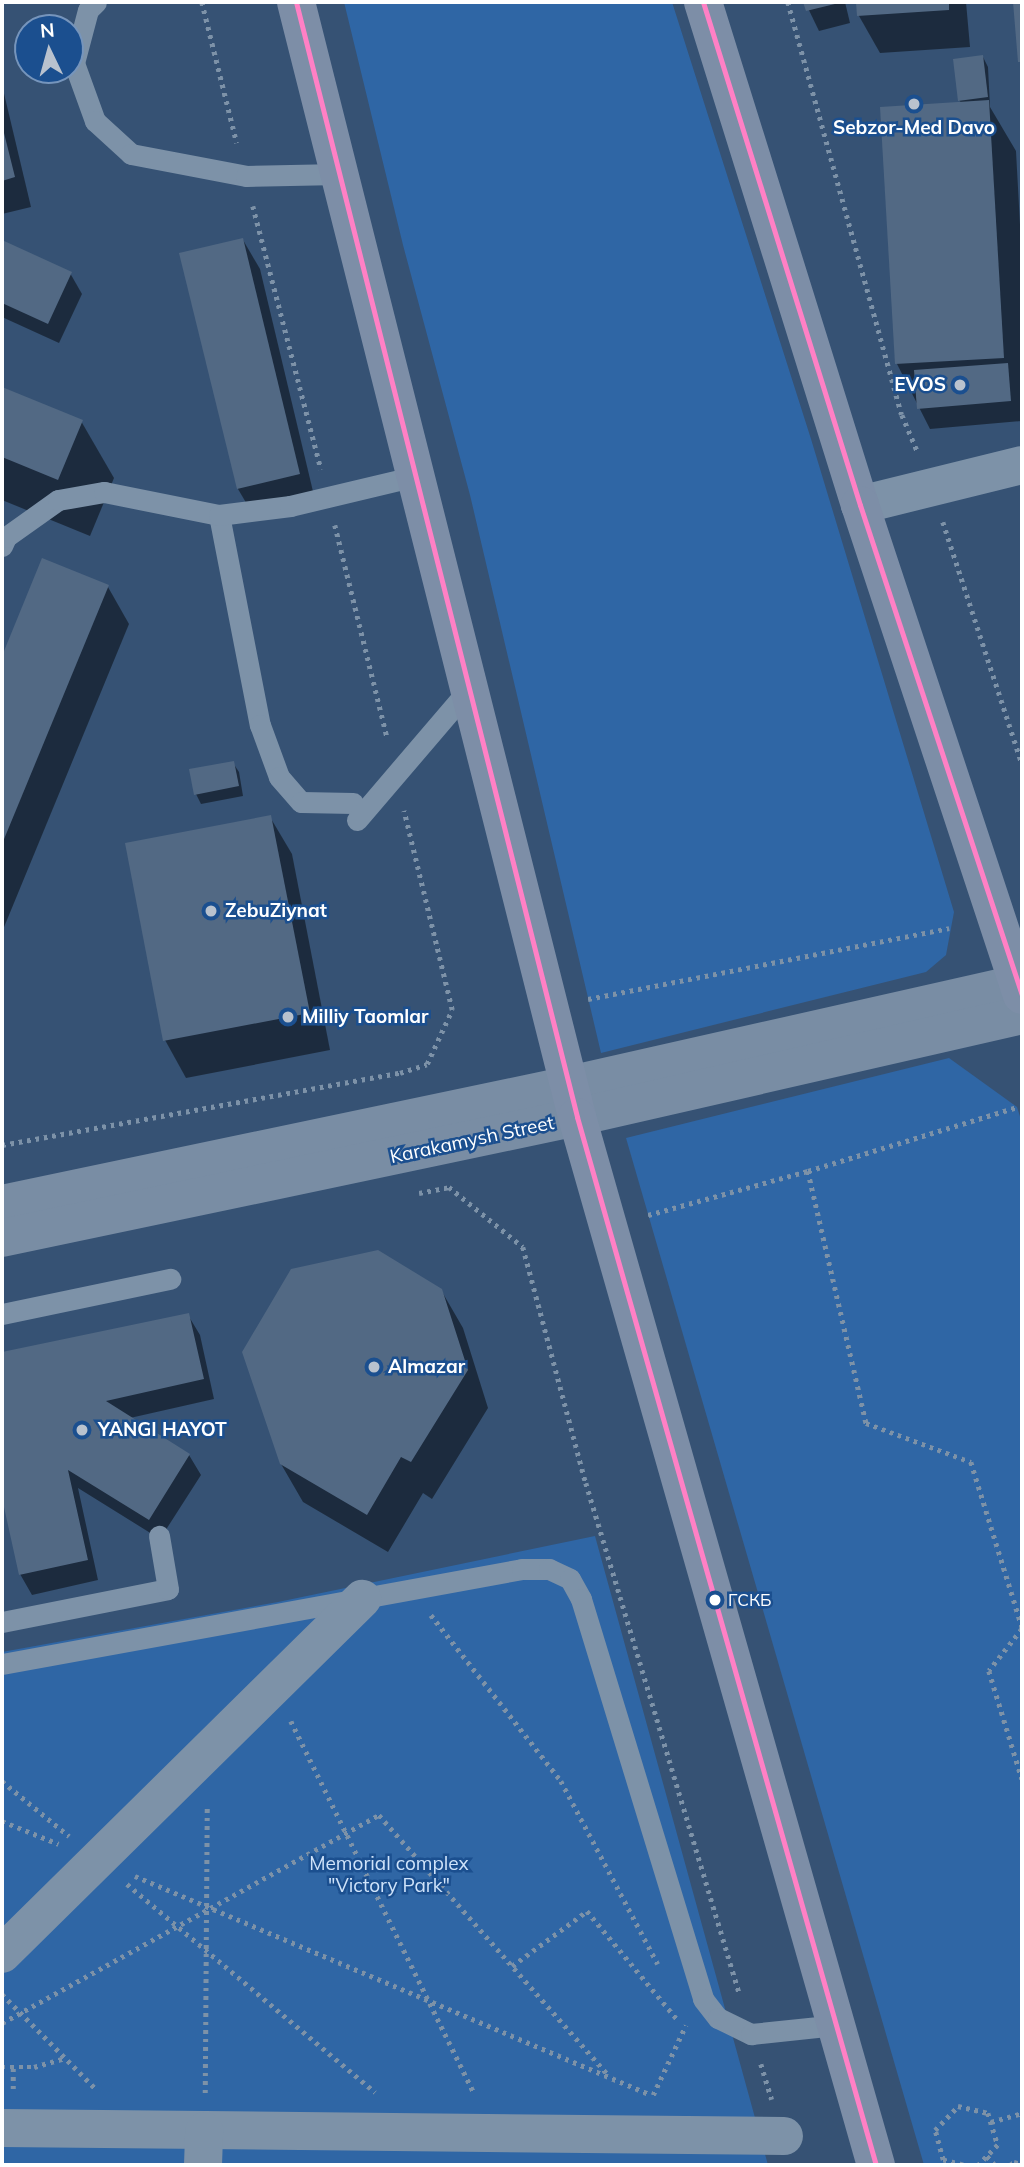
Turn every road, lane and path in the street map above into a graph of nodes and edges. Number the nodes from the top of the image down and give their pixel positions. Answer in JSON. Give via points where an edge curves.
{"nodes":[{"id":1,"x":96,"y":2,"type":"edge"},
{"id":2,"x":202,"y":2,"type":"edge"},
{"id":3,"x":296,"y":2,"type":"edge"},
{"id":4,"x":703,"y":2,"type":"edge"},
{"id":5,"x":788,"y":2,"type":"edge"},
{"id":6,"x":339,"y":174,"type":"junction"},
{"id":7,"x":246,"y":176,"type":"junction"},
{"id":8,"x":1022,"y":465,"type":"edge"},
{"id":9,"x":415,"y":476,"type":"junction"},
{"id":10,"x":932,"y":487,"type":"junction"},
{"id":11,"x":328,"y":497,"type":"junction"},
{"id":12,"x":860,"y":505,"type":"junction"},
{"id":13,"x":219,"y":515,"type":"junction"},
{"id":14,"x":2,"y":546,"type":"edge"},
{"id":15,"x":469,"y":689,"type":"junction"},
{"id":16,"x":1022,"y":764,"type":"edge"},
{"id":17,"x":396,"y":777,"type":"junction"},
{"id":18,"x":949,"y":928,"type":"dead end"},
{"id":19,"x":1021,"y":998,"type":"edge"},
{"id":20,"x":588,"y":999,"type":"dead end"},
{"id":21,"x":573,"y":1101,"type":"junction"},
{"id":22,"x":1017,"y":1107,"type":"dead end"},
{"id":23,"x":2,"y":1145,"type":"edge"},
{"id":24,"x":808,"y":1171,"type":"junction"},
{"id":25,"x":449,"y":1188,"type":"dead end"},
{"id":26,"x":2,"y":1204,"type":"edge"},
{"id":27,"x":648,"y":1215,"type":"dead end"},
{"id":28,"x":2,"y":1238,"type":"edge"},
{"id":29,"x":170,"y":1279,"type":"dead end"},
{"id":30,"x":2,"y":1314,"type":"edge"},
{"id":31,"x":159,"y":1536,"type":"dead end"},
{"id":32,"x":411,"y":1590,"type":"junction"},
{"id":33,"x":362,"y":1599,"type":"junction"},
{"id":34,"x":2,"y":1622,"type":"edge"},
{"id":35,"x":1022,"y":1628,"type":"edge"},
{"id":36,"x":2,"y":1664,"type":"edge"},
{"id":37,"x":273,"y":1686,"type":"junction"},
{"id":38,"x":208,"y":1751,"type":"junction"},
{"id":39,"x":1022,"y":1779,"type":"edge"},
{"id":40,"x":2,"y":1781,"type":"edge"},
{"id":41,"x":2,"y":1821,"type":"edge"},
{"id":42,"x":346,"y":1833,"type":"junction"},
{"id":43,"x":97,"y":1860,"type":"junction"},
{"id":44,"x":208,"y":1908,"type":"junction"},
{"id":45,"x":177,"y":1927,"type":"junction"},
{"id":46,"x":206,"y":1950,"type":"junction"},
{"id":47,"x":2,"y":1954,"type":"edge"},
{"id":48,"x":512,"y":1966,"type":"junction"},
{"id":49,"x":663,"y":1973,"type":"dead end"},
{"id":50,"x":701,"y":1992,"type":"junction"},
{"id":51,"x":2,"y":1994,"type":"edge"},
{"id":52,"x":428,"y":2000,"type":"junction"},
{"id":53,"x":21,"y":2013,"type":"junction"},
{"id":54,"x":2,"y":2024,"type":"edge"},
{"id":55,"x":836,"y":2025,"type":"junction"},
{"id":56,"x":685,"y":2028,"type":"junction"},
{"id":57,"x":751,"y":2034,"type":"junction"},
{"id":58,"x":65,"y":2058,"type":"junction"},
{"id":59,"x":2,"y":2067,"type":"edge"},
{"id":60,"x":609,"y":2076,"type":"junction"},
{"id":61,"x":653,"y":2095,"type":"junction"},
{"id":62,"x":1022,"y":2113,"type":"edge"},
{"id":63,"x":991,"y":2122,"type":"junction"},
{"id":64,"x":2,"y":2128,"type":"edge"},
{"id":65,"x":136,"y":2130,"type":"junction"},
{"id":66,"x":426,"y":2134,"type":"junction"},
{"id":67,"x":495,"y":2135,"type":"junction"},
{"id":68,"x":784,"y":2136,"type":"joint"},
{"id":69,"x":656,"y":2137,"type":"junction"},
{"id":70,"x":204,"y":2148,"type":"edge"},
{"id":71,"x":987,"y":2156,"type":"junction"},
{"id":72,"x":1022,"y":2164,"type":"edge"},
{"id":73,"x":876,"y":2165,"type":"edge"},
{"id":74,"x":963,"y":2165,"type":"edge"},
{"id":75,"x":979,"y":2165,"type":"edge"},
{"id":76,"x":995,"y":2165,"type":"edge"},
{"id":77,"x":1010,"y":2165,"type":"edge"}],
"edges":[{"from":1,"to":7,"type":"lane","via":[[88,10],[74,62],[95,121],[131,154]]},
{"from":2,"to":7,"type":"path"},
{"from":3,"to":6,"type":"main road"},
{"from":4,"to":12,"type":"main road"},
{"from":5,"to":10,"type":"path","via":[[902,415]]},
{"from":6,"to":7,"type":"lane"},
{"from":6,"to":9,"type":"main road"},
{"from":7,"to":11,"type":"path"},
{"from":8,"to":10,"type":"street"},
{"from":9,"to":11,"type":"lane"},
{"from":9,"to":15,"type":"main road"},
{"from":10,"to":12,"type":"street"},
{"from":10,"to":16,"type":"path"},
{"from":11,"to":13,"type":"lane"},
{"from":11,"to":17,"type":"path"},
{"from":12,"to":19,"type":"main road"},
{"from":13,"to":14,"type":"lane","via":[[104,492],[58,500],[6,537]]},
{"from":13,"to":17,"type":"lane","via":[[260,725],[279,776],[301,802],[355,812]]},
{"from":15,"to":17,"type":"lane"},
{"from":15,"to":21,"type":"main road"},
{"from":17,"to":23,"type":"path","via":[[452,1010],[427,1064],[400,1073]]},
{"from":18,"to":20,"type":"path"},
{"from":19,"to":21,"type":"main road","name":"Karakamysh Street"},
{"from":21,"to":26,"type":"main road","name":"Karakamysh Street"},
{"from":21,"to":28,"type":"main road","name":"Karakamysh Street"},
{"from":21,"to":55,"type":"main road"},
{"from":22,"to":24,"type":"path"},
{"from":24,"to":27,"type":"path"},
{"from":24,"to":35,"type":"path","via":[[866,1423],[971,1462]]},
{"from":25,"to":57,"type":"path","via":[[523,1247],[586,1483]]},
{"from":29,"to":30,"type":"lane"},
{"from":31,"to":34,"type":"lane","via":[[168,1590]]},
{"from":32,"to":33,"type":"lane"},
{"from":32,"to":49,"type":"path","via":[[561,1781]]},
{"from":32,"to":50,"type":"lane","via":[[522,1569],[549,1569],[570,1578],[582,1599]]},
{"from":33,"to":36,"type":"lane"},
{"from":33,"to":37,"type":"street"},
{"from":35,"to":39,"type":"path","via":[[989,1671]]},
{"from":37,"to":38,"type":"street"},
{"from":37,"to":42,"type":"path"},
{"from":38,"to":43,"type":"street"},
{"from":38,"to":44,"type":"path"},
{"from":40,"to":43,"type":"path"},
{"from":41,"to":43,"type":"path"},
{"from":42,"to":44,"type":"path"},
{"from":42,"to":48,"type":"path","via":[[379,1815]]},
{"from":42,"to":52,"type":"path"},
{"from":43,"to":44,"type":"path"},
{"from":43,"to":45,"type":"path"},
{"from":43,"to":47,"type":"street"},
{"from":44,"to":45,"type":"path"},
{"from":44,"to":46,"type":"path"},
{"from":44,"to":52,"type":"path"},
{"from":45,"to":46,"type":"path"},
{"from":45,"to":53,"type":"path"},
{"from":46,"to":66,"type":"path"},
{"from":46,"to":70,"type":"path"},
{"from":48,"to":56,"type":"path","via":[[587,1911]]},
{"from":48,"to":60,"type":"path"},
{"from":50,"to":56,"type":"path"},
{"from":50,"to":57,"type":"lane","via":[[718,2018]]},
{"from":51,"to":53,"type":"path"},
{"from":52,"to":60,"type":"path"},
{"from":52,"to":67,"type":"path"},
{"from":53,"to":54,"type":"path"},
{"from":53,"to":58,"type":"path"},
{"from":55,"to":57,"type":"lane"},
{"from":55,"to":73,"type":"main road"},
{"from":56,"to":61,"type":"path"},
{"from":57,"to":68,"type":"path"},
{"from":58,"to":59,"type":"path","via":[[34,2067]]},
{"from":58,"to":65,"type":"path"},
{"from":60,"to":61,"type":"path"},
{"from":61,"to":69,"type":"path"},
{"from":62,"to":63,"type":"path"},
{"from":63,"to":71,"type":"path","via":[[998,2145]]},
{"from":63,"to":74,"type":"path","via":[[988,2113],[958,2106],[935,2130],[943,2161]]},
{"from":64,"to":65,"type":"street"},
{"from":65,"to":70,"type":"street"},
{"from":66,"to":67,"type":"street"},
{"from":66,"to":70,"type":"street"},
{"from":67,"to":69,"type":"street"},
{"from":68,"to":69,"type":"street"},
{"from":71,"to":75,"type":"path"},
{"from":71,"to":76,"type":"path"},
{"from":72,"to":77,"type":"path"}]}
